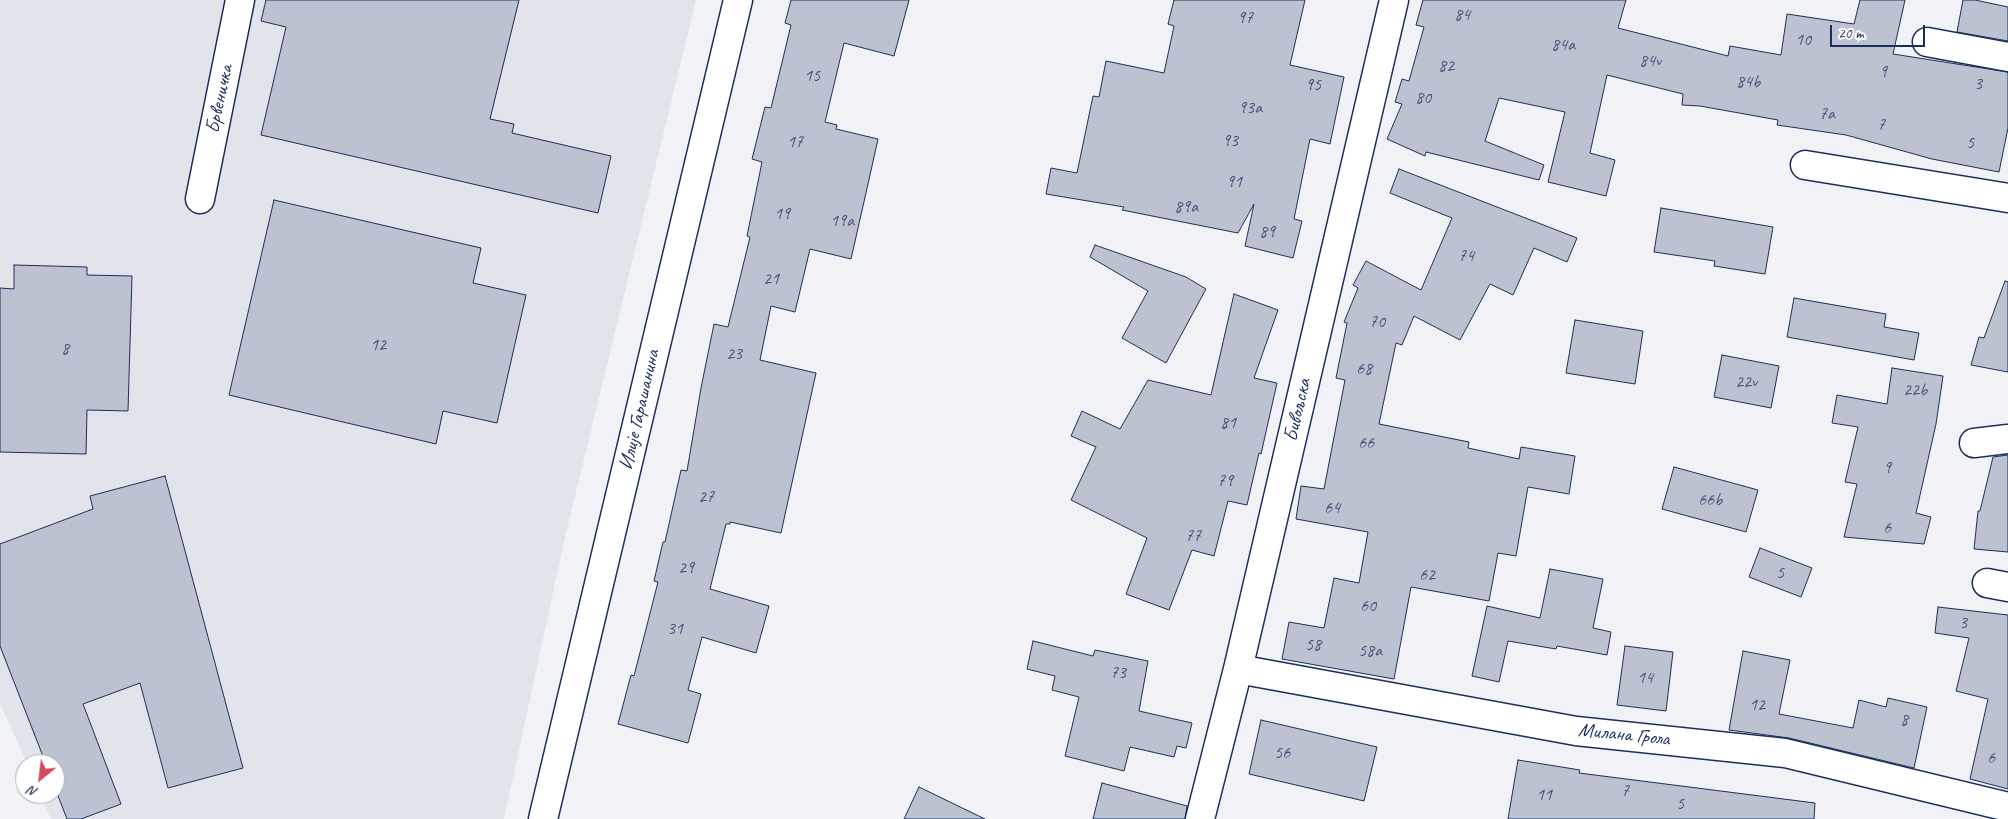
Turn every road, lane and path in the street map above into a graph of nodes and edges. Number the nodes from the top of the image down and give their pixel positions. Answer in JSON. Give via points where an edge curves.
{"nodes":[{"id":1,"x":240,"y":0,"type":"edge"},
{"id":2,"x":738,"y":0,"type":"edge"},
{"id":3,"x":1394,"y":0,"type":"edge"},
{"id":4,"x":1927,"y":42,"type":"dead end"},
{"id":5,"x":2008,"y":57,"type":"edge"},
{"id":6,"x":1805,"y":166,"type":"dead end"},
{"id":7,"x":2008,"y":198,"type":"edge"},
{"id":8,"x":200,"y":199,"type":"dead end"},
{"id":9,"x":2008,"y":439,"type":"edge"},
{"id":10,"x":1974,"y":443,"type":"dead end"},
{"id":11,"x":1238,"y":669,"type":"junction"},
{"id":12,"x":2008,"y":807,"type":"edge"},
{"id":13,"x":543,"y":819,"type":"edge"},
{"id":14,"x":1200,"y":819,"type":"edge"}],
"edges":[{"from":1,"to":8,"type":"street","name":"Брвеничка"},
{"from":2,"to":13,"type":"street","name":"Илије Гарашанина"},
{"from":3,"to":11,"type":"street","name":"Бивољска"},
{"from":4,"to":5,"type":"street"},
{"from":6,"to":7,"type":"street"},
{"from":9,"to":10,"type":"street"},
{"from":11,"to":12,"type":"street","name":"Милана Грола","via":[[1576,731],[1785,753]]},
{"from":11,"to":14,"type":"street","name":"Бивољска"}]}
